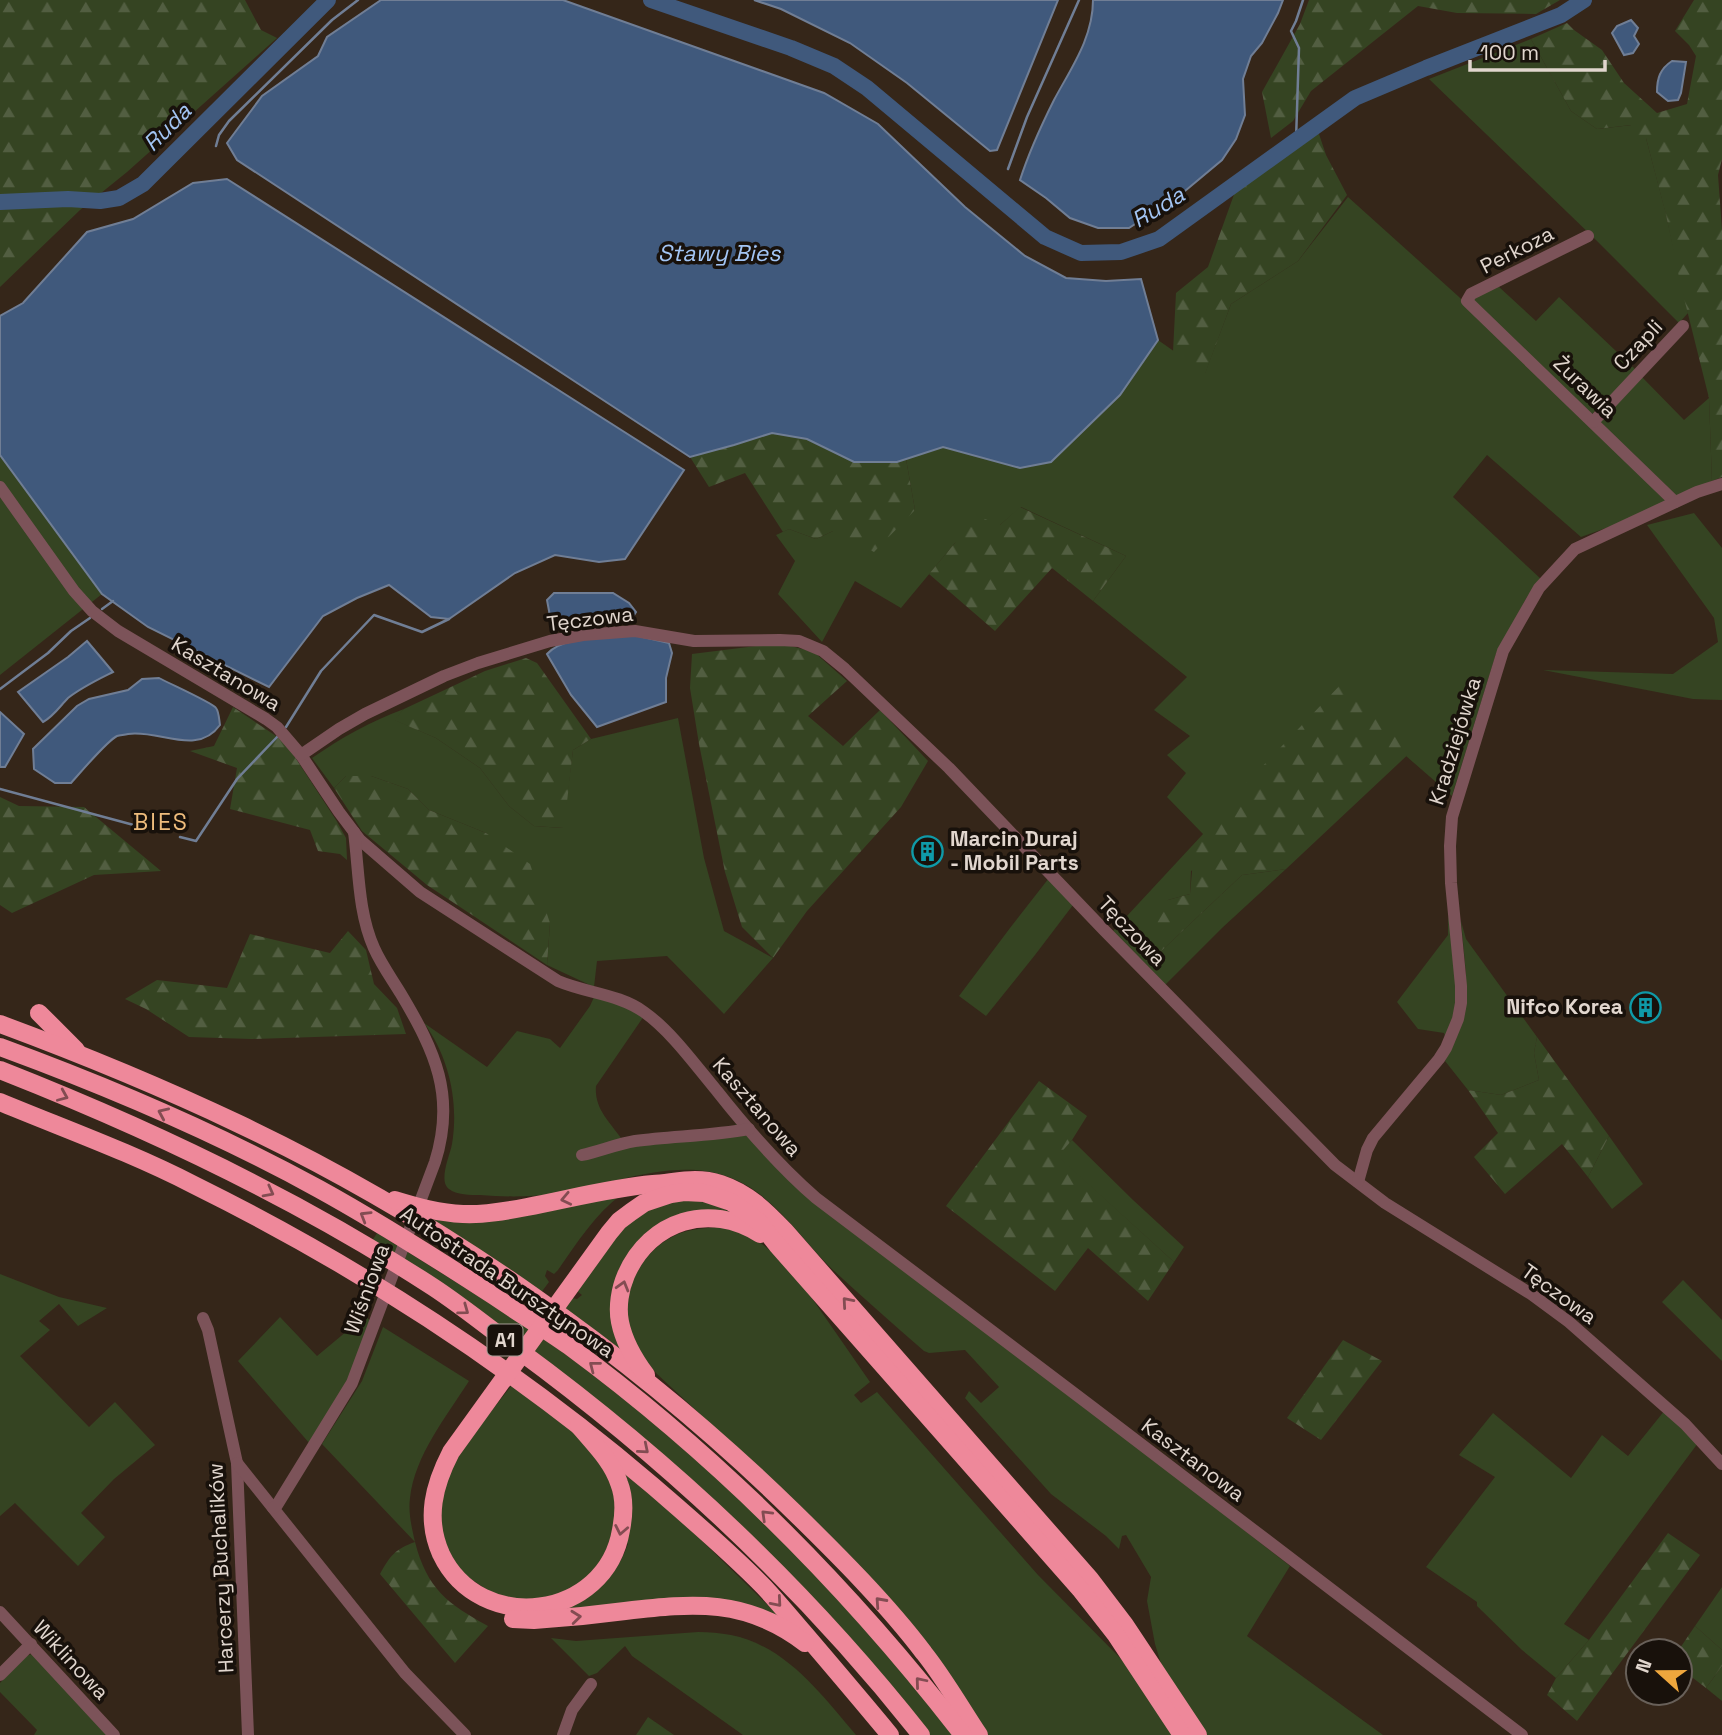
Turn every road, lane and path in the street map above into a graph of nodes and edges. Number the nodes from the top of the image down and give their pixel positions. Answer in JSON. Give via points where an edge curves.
{"nodes":[{"id":1,"x":1588,"y":236,"type":"dead end"},
{"id":2,"x":1467,"y":301,"type":"joint"},
{"id":3,"x":1683,"y":326,"type":"dead end"},
{"id":4,"x":1593,"y":422,"type":"junction"},
{"id":5,"x":1722,"y":484,"type":"edge"},
{"id":6,"x":0,"y":487,"type":"edge"},
{"id":7,"x":1675,"y":502,"type":"junction"},
{"id":8,"x":301,"y":755,"type":"junction"},
{"id":9,"x":354,"y":832,"type":"junction"},
{"id":10,"x":39,"y":1013,"type":"dead end"},
{"id":11,"x":0,"y":1024,"type":"edge"},
{"id":12,"x":0,"y":1047,"type":"edge"},
{"id":13,"x":82,"y":1056,"type":"junction"},
{"id":14,"x":0,"y":1070,"type":"edge"},
{"id":15,"x":0,"y":1102,"type":"edge"},
{"id":16,"x":749,"y":1129,"type":"junction"},
{"id":17,"x":582,"y":1155,"type":"dead end"},
{"id":18,"x":1358,"y":1182,"type":"junction"},
{"id":19,"x":655,"y":1184,"type":"junction"},
{"id":20,"x":364,"y":1190,"type":"junction"},
{"id":21,"x":778,"y":1245,"type":"junction"},
{"id":22,"x":562,"y":1288,"type":"junction"},
{"id":23,"x":203,"y":1318,"type":"dead end"},
{"id":24,"x":489,"y":1388,"type":"junction"},
{"id":25,"x":660,"y":1391,"type":"junction"},
{"id":26,"x":579,"y":1426,"type":"junction"},
{"id":27,"x":237,"y":1463,"type":"junction"},
{"id":28,"x":1722,"y":1464,"type":"edge"},
{"id":29,"x":274,"y":1508,"type":"junction"},
{"id":30,"x":0,"y":1612,"type":"edge"},
{"id":31,"x":31,"y":1644,"type":"junction"},
{"id":32,"x":829,"y":1662,"type":"junction"},
{"id":33,"x":0,"y":1675,"type":"edge"},
{"id":34,"x":591,"y":1685,"type":"dead end"},
{"id":35,"x":114,"y":1735,"type":"edge"},
{"id":36,"x":248,"y":1735,"type":"edge"},
{"id":37,"x":465,"y":1735,"type":"edge"},
{"id":38,"x":563,"y":1735,"type":"edge"},
{"id":39,"x":890,"y":1735,"type":"edge"},
{"id":40,"x":921,"y":1735,"type":"edge"},
{"id":41,"x":963,"y":1735,"type":"edge"},
{"id":42,"x":979,"y":1735,"type":"edge"},
{"id":43,"x":1182,"y":1735,"type":"edge"},
{"id":44,"x":1198,"y":1735,"type":"edge"},
{"id":45,"x":1522,"y":1735,"type":"edge"}],
"edges":[{"from":1,"to":2,"type":"street","name":"Perkoza","via":[[1471,294]]},
{"from":2,"to":4,"type":"street","name":"Żurawia"},
{"from":3,"to":4,"type":"street","name":"Czapli"},
{"from":4,"to":7,"type":"street","name":"Żurawia"},
{"from":5,"to":7,"type":"street","name":"Kradziejówka"},
{"from":6,"to":8,"type":"street","name":"Kasztanowa","via":[[92,611],[267,719]]},
{"from":7,"to":18,"type":"street","name":"Kradziejówka","via":[[1575,549],[1539,588],[1503,651],[1452,817],[1451,883],[1461,986],[1458,1018],[1438,1059],[1373,1138]]},
{"from":8,"to":9,"type":"street","name":"Kasztanowa"},
{"from":8,"to":18,"type":"street","name":"Tęczowa","via":[[339,729],[444,676],[550,641],[635,631],[694,641],[780,639],[823,651],[949,768],[1335,1165]]},
{"from":9,"to":16,"type":"street","name":"Kasztanowa","via":[[420,892],[545,974],[645,1012]]},
{"from":9,"to":29,"type":"street","name":"Wiśniowa","via":[[362,913],[374,949],[433,1056],[442,1084],[443,1134],[352,1383]]},
{"from":10,"to":13,"type":"highway"},
{"from":11,"to":13,"type":"highway"},
{"from":41,"to":12,"type":"highway","name":"Autostrada Bursztynowa","number":"A1","one_way":true,"via":[[876,1629],[788,1535],[654,1414],[567,1345],[320,1189],[172,1117]]},
{"from":13,"to":20,"type":"highway","via":[[240,1125]]},
{"from":14,"to":40,"type":"highway","number":"A1","one_way":true,"via":[[206,1160],[377,1252],[447,1297],[558,1379],[705,1503],[857,1657]]},
{"from":15,"to":26,"type":"highway","via":[[194,1184],[337,1262],[439,1325]]},
{"from":16,"to":17,"type":"street","via":[[635,1141]]},
{"from":16,"to":45,"type":"street","name":"Kasztanowa","via":[[816,1198]]},
{"from":18,"to":28,"type":"street","name":"Tęczowa","via":[[1569,1322],[1685,1424]]},
{"from":19,"to":20,"type":"highway","one_way":true,"via":[[466,1214],[422,1209]]},
{"from":19,"to":22,"type":"highway","via":[[636,1194],[599,1227]]},
{"from":44,"to":19,"type":"highway","one_way":true,"via":[[1090,1579],[768,1213],[720,1184],[691,1179]]},
{"from":20,"to":25,"type":"highway","via":[[533,1296]]},
{"from":21,"to":22,"type":"highway","via":[[759,1222],[731,1202],[704,1193],[671,1194],[644,1203],[619,1221]]},
{"from":25,"to":21,"type":"highway","one_way":true,"via":[[633,1356],[619,1320],[624,1280],[638,1253],[672,1226],[701,1218],[744,1224]]},
{"from":21,"to":43,"type":"highway","via":[[1080,1589]]},
{"from":22,"to":24,"type":"highway"},
{"from":23,"to":27,"type":"street","name":"Harcerzy Buchalików"},
{"from":26,"to":24,"type":"highway","one_way":true,"via":[[620,1483],[624,1518],[612,1558],[587,1588],[571,1598],[534,1608],[500,1605],[468,1588],[455,1575],[433,1527],[432,1505],[441,1471]]},
{"from":24,"to":32,"type":"highway","one_way":true,"via":[[432,1462],[421,1500],[426,1547],[434,1566],[462,1598],[497,1616],[525,1620],[714,1605],[772,1622]]},
{"from":42,"to":25,"type":"highway","one_way":true,"via":[[925,1653],[881,1602],[769,1487]]},
{"from":26,"to":32,"type":"highway","one_way":true,"via":[[693,1520],[764,1587]]},
{"from":27,"to":29,"type":"street"},
{"from":27,"to":36,"type":"street","name":"Harcerzy Buchalików"},
{"from":29,"to":37,"type":"street","via":[[405,1673]]},
{"from":30,"to":31,"type":"street","name":"Wiklinowa"},
{"from":31,"to":33,"type":"street"},
{"from":31,"to":35,"type":"street","name":"Wiklinowa"},
{"from":32,"to":39,"type":"highway"},
{"from":34,"to":38,"type":"street","via":[[572,1710]]}]}
